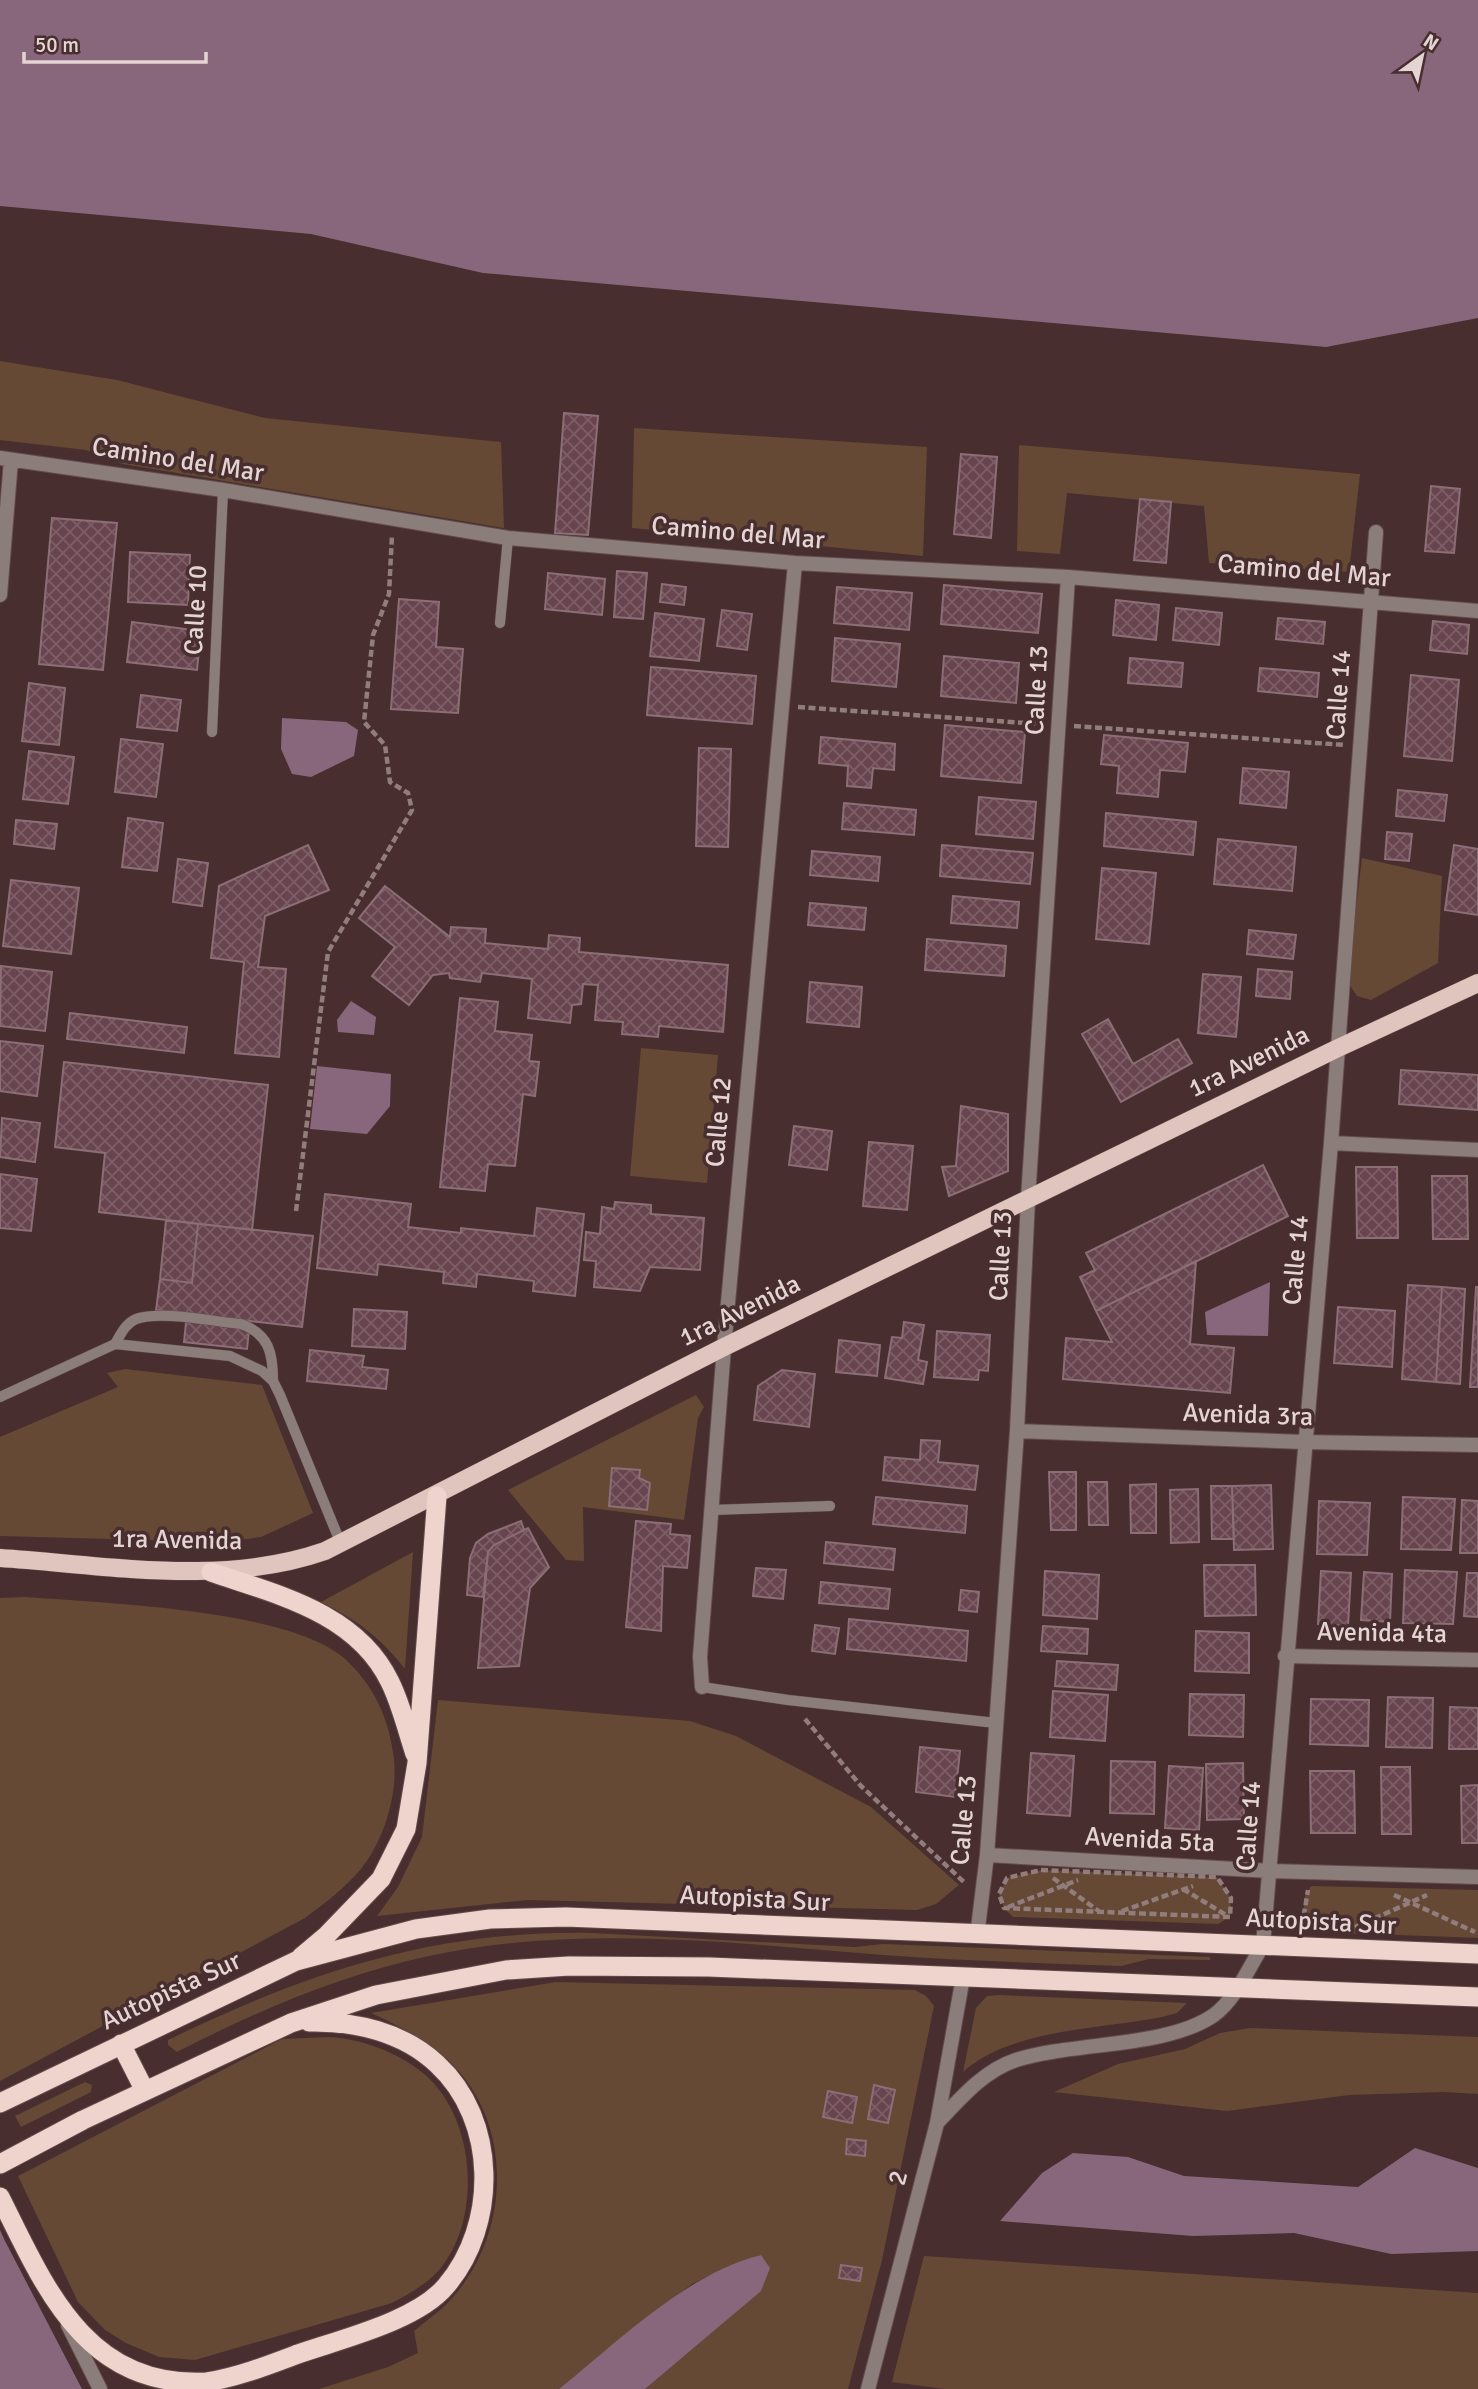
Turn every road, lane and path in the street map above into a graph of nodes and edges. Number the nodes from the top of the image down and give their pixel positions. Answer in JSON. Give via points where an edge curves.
{"nodes":[{"id":1,"x":6,"y":459,"type":"edge"},
{"id":2,"x":223,"y":490,"type":"junction"},
{"id":3,"x":392,"y":520,"type":"junction"},
{"id":4,"x":1377,"y":532,"type":"dead end"},
{"id":5,"x":508,"y":538,"type":"junction"},
{"id":6,"x":795,"y":563,"type":"junction"},
{"id":7,"x":1068,"y":577,"type":"junction"},
{"id":8,"x":0,"y":595,"type":"edge"},
{"id":9,"x":1370,"y":601,"type":"junction"},
{"id":10,"x":1478,"y":611,"type":"edge"},
{"id":11,"x":500,"y":623,"type":"dead end"},
{"id":12,"x":212,"y":732,"type":"dead end"},
{"id":13,"x":1478,"y":983,"type":"edge"},
{"id":14,"x":1336,"y":1049,"type":"junction"},
{"id":15,"x":1331,"y":1143,"type":"junction"},
{"id":16,"x":1478,"y":1150,"type":"edge"},
{"id":17,"x":1028,"y":1199,"type":"junction"},
{"id":18,"x":296,"y":1211,"type":"dead end"},
{"id":19,"x":115,"y":1343,"type":"junction"},
{"id":20,"x":724,"y":1347,"type":"junction"},
{"id":21,"x":273,"y":1381,"type":"junction"},
{"id":22,"x":0,"y":1397,"type":"edge"},
{"id":23,"x":1017,"y":1431,"type":"junction"},
{"id":24,"x":1303,"y":1442,"type":"junction"},
{"id":25,"x":1478,"y":1445,"type":"edge"},
{"id":26,"x":437,"y":1496,"type":"junction"},
{"id":27,"x":830,"y":1506,"type":"dead end"},
{"id":28,"x":710,"y":1510,"type":"junction"},
{"id":29,"x":341,"y":1544,"type":"junction"},
{"id":30,"x":0,"y":1558,"type":"edge"},
{"id":31,"x":211,"y":1572,"type":"junction"},
{"id":32,"x":1285,"y":1656,"type":"junction"},
{"id":33,"x":1478,"y":1660,"type":"edge"},
{"id":34,"x":702,"y":1686,"type":"joint"},
{"id":35,"x":788,"y":1700,"type":"junction"},
{"id":36,"x":996,"y":1723,"type":"junction"},
{"id":37,"x":417,"y":1763,"type":"junction"},
{"id":38,"x":987,"y":1855,"type":"junction"},
{"id":39,"x":1041,"y":1870,"type":"junction"},
{"id":40,"x":1271,"y":1871,"type":"junction"},
{"id":41,"x":1098,"y":1872,"type":"junction"},
{"id":42,"x":1158,"y":1875,"type":"junction"},
{"id":43,"x":1217,"y":1877,"type":"junction"},
{"id":44,"x":1478,"y":1877,"type":"edge"},
{"id":45,"x":1063,"y":1886,"type":"junction"},
{"id":46,"x":1183,"y":1889,"type":"junction"},
{"id":47,"x":1388,"y":1892,"type":"dead end"},
{"id":48,"x":1430,"y":1894,"type":"dead end"},
{"id":49,"x":981,"y":1898,"type":"junction"},
{"id":50,"x":1411,"y":1902,"type":"junction"},
{"id":51,"x":1004,"y":1908,"type":"junction"},
{"id":52,"x":1101,"y":1912,"type":"junction"},
{"id":53,"x":1118,"y":1913,"type":"junction"},
{"id":54,"x":1230,"y":1917,"type":"junction"},
{"id":55,"x":1354,"y":1928,"type":"dead end"},
{"id":56,"x":1475,"y":1931,"type":"dead end"},
{"id":57,"x":977,"y":1936,"type":"junction"},
{"id":58,"x":1263,"y":1945,"type":"junction"},
{"id":59,"x":1478,"y":1954,"type":"edge"},
{"id":60,"x":296,"y":1961,"type":"junction"},
{"id":61,"x":963,"y":1977,"type":"junction"},
{"id":62,"x":1238,"y":1986,"type":"junction"},
{"id":63,"x":1478,"y":1997,"type":"edge"},
{"id":64,"x":291,"y":2023,"type":"junction"},
{"id":65,"x":121,"y":2043,"type":"junction"},
{"id":66,"x":145,"y":2091,"type":"junction"},
{"id":67,"x":0,"y":2103,"type":"edge"},
{"id":68,"x":937,"y":2123,"type":"junction"},
{"id":69,"x":0,"y":2164,"type":"edge"},
{"id":70,"x":0,"y":2197,"type":"edge"},
{"id":71,"x":68,"y":2325,"type":"junction"},
{"id":72,"x":228,"y":2382,"type":"edge"},
{"id":73,"x":100,"y":2389,"type":"edge"},
{"id":74,"x":868,"y":2389,"type":"edge"}],
"edges":[{"from":1,"to":2,"type":"street","name":"Camino del Mar"},
{"from":1,"to":8,"type":"street"},
{"from":2,"to":3,"type":"street","name":"Camino del Mar"},
{"from":2,"to":12,"type":"lane","name":"Calle 10"},
{"from":3,"to":5,"type":"street","name":"Camino del Mar"},
{"from":3,"to":18,"type":"path","via":[[388,594],[373,635],[364,722],[385,745],[390,782],[408,793],[412,810],[328,952]]},
{"from":4,"to":9,"type":"street","name":"Calle 14"},
{"from":5,"to":6,"type":"street","name":"Camino del Mar"},
{"from":5,"to":11,"type":"lane"},
{"from":6,"to":7,"type":"street","name":"Camino del Mar"},
{"from":6,"to":20,"type":"street","name":"Calle 12"},
{"from":7,"to":9,"type":"street","name":"Camino del Mar"},
{"from":7,"to":17,"type":"street","name":"Calle 13"},
{"from":9,"to":10,"type":"street","name":"Camino del Mar"},
{"from":9,"to":14,"type":"street","name":"Calle 14"},
{"from":13,"to":14,"type":"main road","name":"1ra Avenida"},
{"from":14,"to":15,"type":"street","name":"Calle 14"},
{"from":14,"to":17,"type":"main road","name":"1ra Avenida"},
{"from":15,"to":16,"type":"street"},
{"from":15,"to":24,"type":"street","name":"Calle 14"},
{"from":17,"to":20,"type":"main road","name":"1ra Avenida"},
{"from":17,"to":23,"type":"street","name":"Calle 13"},
{"from":19,"to":21,"type":"lane","via":[[230,1356]]},
{"from":19,"to":21,"type":"lane","via":[[125,1326],[137,1319],[158,1316],[241,1324],[266,1341],[273,1354]]},
{"from":19,"to":22,"type":"lane"},
{"from":20,"to":26,"type":"main road","name":"1ra Avenida"},
{"from":20,"to":28,"type":"street","name":"Calle 12"},
{"from":21,"to":29,"type":"lane"},
{"from":23,"to":24,"type":"street","name":"Avenida 3ra"},
{"from":23,"to":36,"type":"street","name":"Calle 13"},
{"from":24,"to":25,"type":"street","name":"Avenida 3ra"},
{"from":24,"to":32,"type":"street","name":"Calle 14"},
{"from":26,"to":29,"type":"main road","name":"1ra Avenida"},
{"from":26,"to":37,"type":"highway"},
{"from":27,"to":28,"type":"lane"},
{"from":28,"to":34,"type":"street","name":"Calle 12"},
{"from":29,"to":31,"type":"main road","name":"1ra Avenida","via":[[288,1564]]},
{"from":30,"to":31,"type":"main road","name":"1ra Avenida"},
{"from":31,"to":37,"type":"highway","via":[[301,1604],[365,1644],[391,1684]]},
{"from":32,"to":33,"type":"street","name":"Avenida 4ta"},
{"from":32,"to":40,"type":"street","name":"Calle 14"},
{"from":34,"to":35,"type":"lane"},
{"from":35,"to":36,"type":"lane"},
{"from":35,"to":49,"type":"path","via":[[862,1786]]},
{"from":36,"to":38,"type":"street","name":"Calle 13"},
{"from":37,"to":60,"type":"highway","via":[[412,1806],[392,1861],[359,1904]]},
{"from":38,"to":40,"type":"street","name":"Avenida 5ta"},
{"from":38,"to":49,"type":"street","name":"Calle 13"},
{"from":39,"to":41,"type":"path"},
{"from":39,"to":45,"type":"path"},
{"from":39,"to":51,"type":"path","via":[[1007,1878],[999,1894]]},
{"from":40,"to":44,"type":"street","name":"Avenida 5ta"},
{"from":40,"to":58,"type":"street","name":"Calle 14"},
{"from":41,"to":42,"type":"path"},
{"from":41,"to":45,"type":"path"},
{"from":42,"to":43,"type":"path"},
{"from":42,"to":46,"type":"path"},
{"from":43,"to":46,"type":"path"},
{"from":43,"to":54,"type":"path","via":[[1231,1898]]},
{"from":45,"to":51,"type":"path"},
{"from":45,"to":52,"type":"path"},
{"from":46,"to":53,"type":"path"},
{"from":46,"to":54,"type":"path"},
{"from":47,"to":50,"type":"path"},
{"from":48,"to":50,"type":"path"},
{"from":49,"to":57,"type":"street","name":"Calle 13"},
{"from":50,"to":55,"type":"path"},
{"from":50,"to":56,"type":"path"},
{"from":51,"to":52,"type":"path"},
{"from":52,"to":53,"type":"path"},
{"from":53,"to":54,"type":"path"},
{"from":57,"to":58,"type":"highway","name":"Autopista Sur"},
{"from":57,"to":60,"type":"highway","name":"Autopista Sur","via":[[566,1917],[490,1919],[416,1929]]},
{"from":58,"to":59,"type":"highway","name":"Autopista Sur"},
{"from":58,"to":62,"type":"street","name":"Calle 14"},
{"from":60,"to":65,"type":"highway","name":"Autopista Sur"},
{"from":61,"to":62,"type":"highway"},
{"from":61,"to":64,"type":"highway","via":[[709,1966],[519,1969],[389,1992]]},
{"from":61,"to":68,"type":"street","name":"2"},
{"from":62,"to":63,"type":"highway"},
{"from":62,"to":68,"type":"street","name":"Calle 14","via":[[1214,2015],[1192,2025],[1145,2038],[1014,2060],[975,2083]]},
{"from":64,"to":66,"type":"highway"},
{"from":64,"to":72,"type":"highway","via":[[328,2022],[387,2033],[438,2064],[475,2123],[483,2156],[484,2195],[472,2242],[447,2286],[434,2298],[365,2331]]},
{"from":65,"to":66,"type":"highway"},
{"from":65,"to":67,"type":"highway","name":"Autopista Sur"},
{"from":66,"to":69,"type":"highway"},
{"from":68,"to":74,"type":"street","name":"2"},
{"from":70,"to":71,"type":"highway"},
{"from":71,"to":72,"type":"highway","via":[[103,2358],[136,2374],[166,2381]]},
{"from":71,"to":73,"type":"street"}]}
